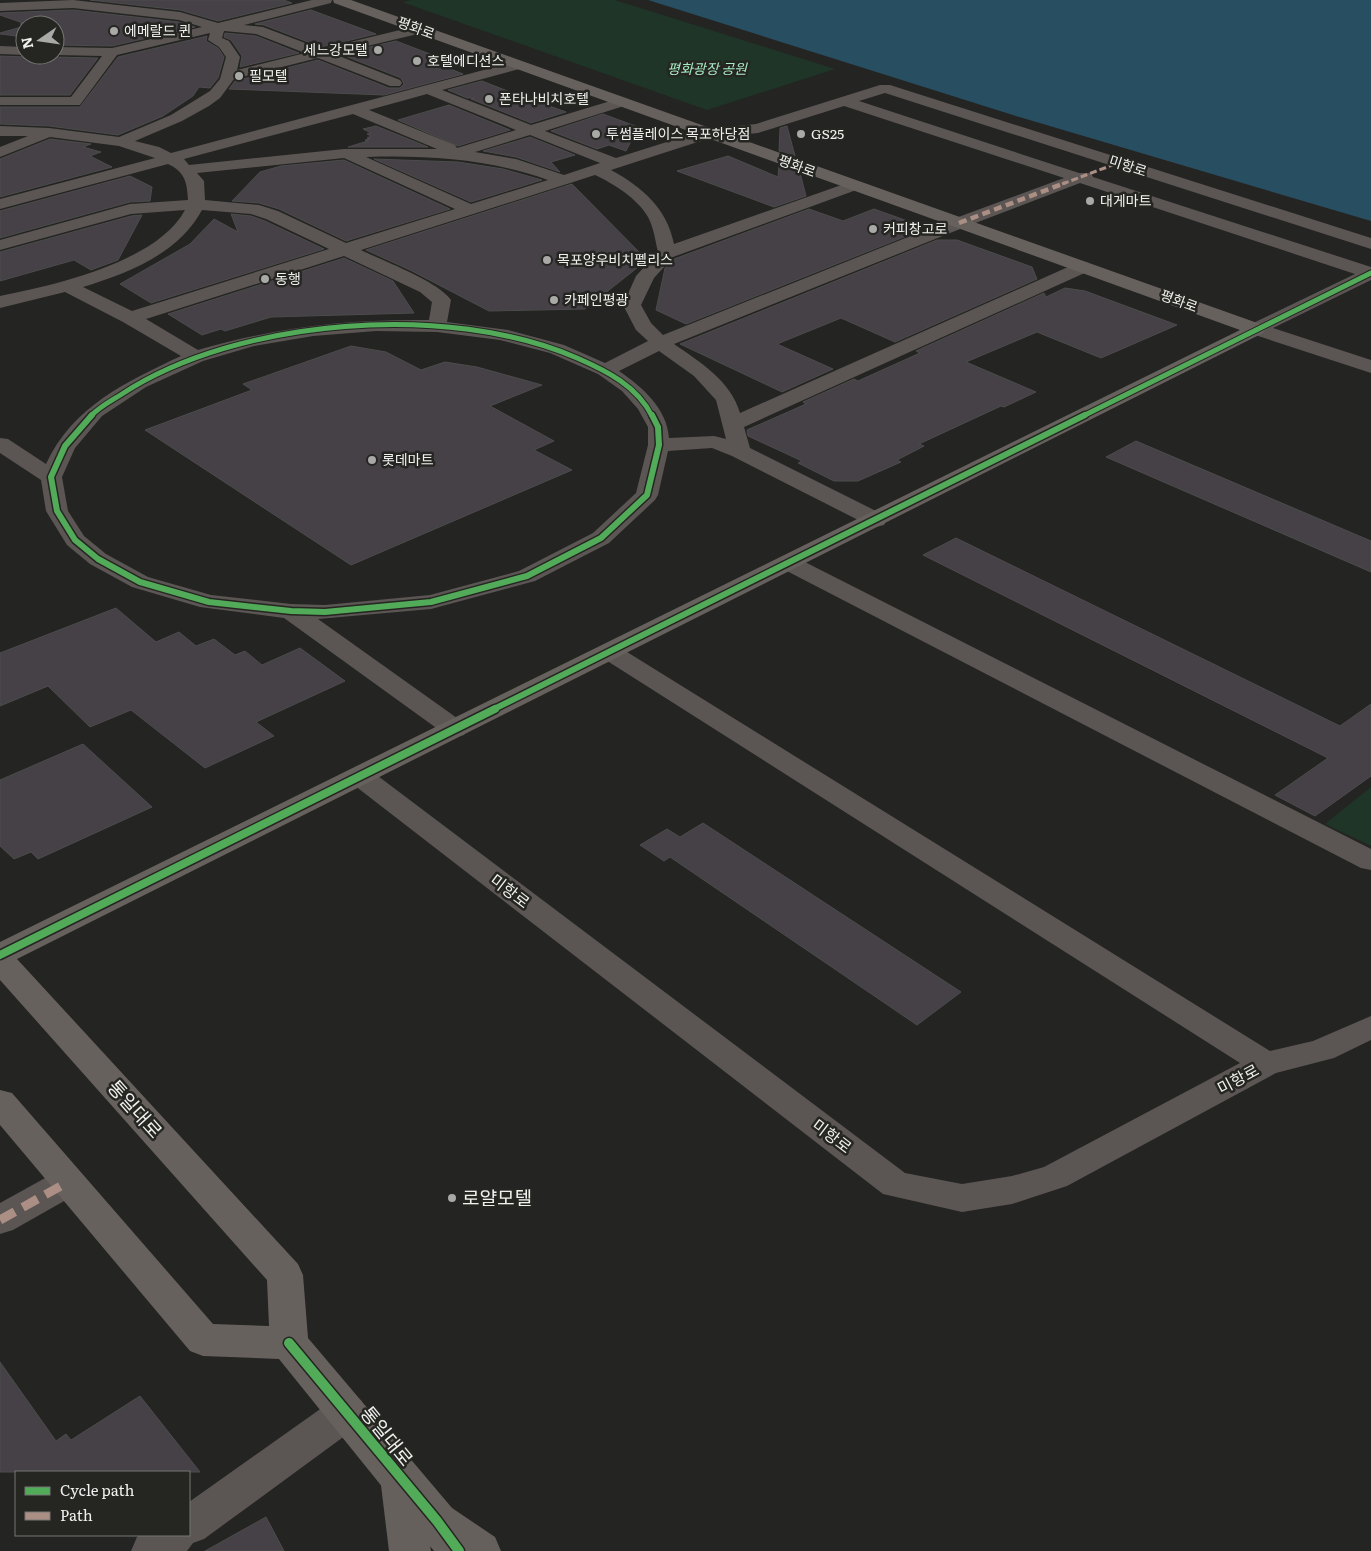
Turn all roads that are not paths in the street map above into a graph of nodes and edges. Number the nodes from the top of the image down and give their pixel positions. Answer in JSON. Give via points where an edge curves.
{"nodes":[{"id":1,"x":91,"y":0,"type":"edge"},
{"id":2,"x":326,"y":0,"type":"edge"},
{"id":3,"x":339,"y":0,"type":"edge"},
{"id":4,"x":73,"y":4,"type":"junction"},
{"id":5,"x":16,"y":5,"type":"junction"},
{"id":6,"x":0,"y":7,"type":"edge"},
{"id":7,"x":0,"y":19,"type":"edge"},
{"id":8,"x":218,"y":27,"type":"junction"},
{"id":9,"x":421,"y":29,"type":"junction"},
{"id":10,"x":0,"y":50,"type":"edge"},
{"id":11,"x":15,"y":51,"type":"edge"},
{"id":12,"x":65,"y":51,"type":"edge"},
{"id":13,"x":112,"y":52,"type":"junction"},
{"id":14,"x":319,"y":54,"type":"junction"},
{"id":15,"x":495,"y":57,"type":"junction"},
{"id":16,"x":518,"y":65,"type":"junction"},
{"id":17,"x":229,"y":76,"type":"junction"},
{"id":18,"x":395,"y":83,"type":"junction"},
{"id":19,"x":428,"y":89,"type":"junction"},
{"id":20,"x":0,"y":101,"type":"edge"},
{"id":21,"x":19,"y":101,"type":"junction"},
{"id":22,"x":844,"y":101,"type":"junction"},
{"id":23,"x":622,"y":102,"type":"junction"},
{"id":24,"x":354,"y":109,"type":"junction"},
{"id":25,"x":280,"y":113,"type":"dead end"},
{"id":26,"x":0,"y":124,"type":"edge"},
{"id":27,"x":532,"y":130,"type":"junction"},
{"id":28,"x":0,"y":131,"type":"edge"},
{"id":29,"x":54,"y":132,"type":"junction"},
{"id":30,"x":708,"y":134,"type":"junction"},
{"id":31,"x":121,"y":148,"type":"junction"},
{"id":32,"x":168,"y":151,"type":"junction"},
{"id":33,"x":0,"y":152,"type":"edge"},
{"id":34,"x":455,"y":153,"type":"junction"},
{"id":35,"x":344,"y":154,"type":"junction"},
{"id":36,"x":1118,"y":163,"type":"junction"},
{"id":37,"x":616,"y":164,"type":"junction"},
{"id":38,"x":185,"y":170,"type":"junction"},
{"id":39,"x":597,"y":170,"type":"junction"},
{"id":40,"x":1080,"y":178,"type":"junction"},
{"id":41,"x":564,"y":180,"type":"junction"},
{"id":42,"x":853,"y":186,"type":"junction"},
{"id":43,"x":0,"y":204,"type":"edge"},
{"id":44,"x":197,"y":204,"type":"junction"},
{"id":45,"x":471,"y":210,"type":"junction"},
{"id":46,"x":960,"y":224,"type":"junction"},
{"id":47,"x":1371,"y":244,"type":"edge"},
{"id":48,"x":0,"y":245,"type":"edge"},
{"id":49,"x":344,"y":250,"type":"junction"},
{"id":50,"x":667,"y":254,"type":"junction"},
{"id":51,"x":1083,"y":267,"type":"junction"},
{"id":52,"x":1371,"y":273,"type":"edge"},
{"id":53,"x":68,"y":286,"type":"junction"},
{"id":54,"x":0,"y":302,"type":"edge"},
{"id":55,"x":130,"y":318,"type":"junction"},
{"id":56,"x":438,"y":326,"type":"junction"},
{"id":57,"x":1256,"y":329,"type":"junction"},
{"id":58,"x":660,"y":343,"type":"junction"},
{"id":59,"x":196,"y":357,"type":"junction"},
{"id":60,"x":1371,"y":367,"type":"edge"},
{"id":61,"x":604,"y":370,"type":"junction"},
{"id":62,"x":733,"y":424,"type":"junction"},
{"id":63,"x":0,"y":444,"type":"edge"},
{"id":64,"x":659,"y":445,"type":"junction"},
{"id":65,"x":740,"y":450,"type":"junction"},
{"id":66,"x":51,"y":477,"type":"junction"},
{"id":67,"x":876,"y":520,"type":"junction"},
{"id":68,"x":789,"y":563,"type":"junction"},
{"id":69,"x":291,"y":611,"type":"junction"},
{"id":70,"x":610,"y":652,"type":"junction"},
{"id":71,"x":455,"y":729,"type":"junction"},
{"id":72,"x":360,"y":776,"type":"junction"},
{"id":73,"x":1371,"y":861,"type":"edge"},
{"id":74,"x":0,"y":955,"type":"edge"},
{"id":75,"x":0,"y":960,"type":"edge"},
{"id":76,"x":1371,"y":1027,"type":"edge"},
{"id":77,"x":1266,"y":1064,"type":"junction"},
{"id":78,"x":0,"y":1102,"type":"edge"},
{"id":79,"x":68,"y":1182,"type":"junction"},
{"id":80,"x":0,"y":1220,"type":"edge"},
{"id":81,"x":289,"y":1343,"type":"junction"},
{"id":82,"x":347,"y":1412,"type":"junction"},
{"id":83,"x":400,"y":1477,"type":"junction"},
{"id":84,"x":190,"y":1525,"type":"edge"},
{"id":85,"x":174,"y":1536,"type":"edge"},
{"id":86,"x":448,"y":1536,"type":"edge"},
{"id":87,"x":152,"y":1551,"type":"edge"},
{"id":88,"x":410,"y":1551,"type":"edge"},
{"id":89,"x":480,"y":1551,"type":"edge"}],
"edges":[{"from":1,"to":4,"type":"street"},
{"from":2,"to":8,"type":"street"},
{"from":3,"to":9,"type":"street","name":"평화로"},
{"from":4,"to":5,"type":"street"},
{"from":4,"to":8,"type":"street","via":[[159,12]]},
{"from":5,"to":6,"type":"street"},
{"from":5,"to":7,"type":"street"},
{"from":8,"to":13,"type":"street"},
{"from":8,"to":14,"type":"street","via":[[258,30]]},
{"from":8,"to":17,"type":"street","via":[[215,40],[224,44],[232,57]]},
{"from":9,"to":14,"type":"street"},
{"from":9,"to":15,"type":"street","name":"평화로"},
{"from":10,"to":11,"type":"street"},
{"from":12,"to":13,"type":"street"},
{"from":13,"to":21,"type":"street","via":[[75,102]]},
{"from":14,"to":17,"type":"street"},
{"from":14,"to":18,"type":"street"},
{"from":15,"to":16,"type":"street","name":"평화로"},
{"from":15,"to":18,"type":"street"},
{"from":16,"to":19,"type":"street"},
{"from":16,"to":23,"type":"street","name":"평화로"},
{"from":17,"to":31,"type":"street","via":[[222,88],[200,106]]},
{"from":18,"to":25,"type":"street"},
{"from":19,"to":24,"type":"street"},
{"from":19,"to":27,"type":"street"},
{"from":20,"to":21,"type":"street"},
{"from":21,"to":26,"type":"street"},
{"from":22,"to":30,"type":"street","via":[[758,128]]},
{"from":22,"to":36,"type":"street","name":"미항로","via":[[885,88]]},
{"from":22,"to":40,"type":"street"},
{"from":23,"to":27,"type":"street"},
{"from":23,"to":30,"type":"street","name":"평화로"},
{"from":24,"to":32,"type":"street"},
{"from":24,"to":34,"type":"street"},
{"from":27,"to":34,"type":"street"},
{"from":27,"to":37,"type":"street"},
{"from":28,"to":29,"type":"street"},
{"from":29,"to":31,"type":"street"},
{"from":29,"to":33,"type":"street"},
{"from":30,"to":37,"type":"street"},
{"from":30,"to":42,"type":"street","name":"평화로"},
{"from":31,"to":32,"type":"street"},
{"from":32,"to":38,"type":"street"},
{"from":32,"to":43,"type":"street"},
{"from":34,"to":35,"type":"street"},
{"from":34,"to":41,"type":"street","via":[[504,162]]},
{"from":35,"to":38,"type":"street"},
{"from":35,"to":45,"type":"street"},
{"from":36,"to":40,"type":"street"},
{"from":36,"to":47,"type":"street","name":"미항로"},
{"from":37,"to":39,"type":"street"},
{"from":38,"to":44,"type":"street","via":[[195,184]]},
{"from":39,"to":41,"type":"street"},
{"from":39,"to":50,"type":"street","via":[[638,195],[650,209],[661,224]]},
{"from":40,"to":46,"type":"street"},
{"from":40,"to":52,"type":"street"},
{"from":41,"to":45,"type":"street"},
{"from":42,"to":46,"type":"street","name":"평화로"},
{"from":42,"to":50,"type":"street"},
{"from":44,"to":48,"type":"street","via":[[130,209]]},
{"from":44,"to":49,"type":"street","via":[[253,209]]},
{"from":44,"to":53,"type":"street","via":[[177,233],[158,247],[118,268]]},
{"from":45,"to":49,"type":"street"},
{"from":46,"to":51,"type":"street","name":"평화로"},
{"from":46,"to":58,"type":"street"},
{"from":49,"to":55,"type":"street"},
{"from":49,"to":56,"type":"street","via":[[426,288],[442,300]]},
{"from":50,"to":58,"type":"street","via":[[637,288],[632,305],[643,326]]},
{"from":51,"to":57,"type":"street","name":"평화로"},
{"from":51,"to":62,"type":"street"},
{"from":52,"to":57,"type":"street"},
{"from":53,"to":54,"type":"street"},
{"from":53,"to":55,"type":"street"},
{"from":55,"to":59,"type":"street"},
{"from":56,"to":59,"type":"street","via":[[376,325],[313,330]]},
{"from":56,"to":61,"type":"street","via":[[520,339],[557,349]]},
{"from":57,"to":60,"type":"street"},
{"from":57,"to":67,"type":"street"},
{"from":58,"to":61,"type":"street"},
{"from":58,"to":62,"type":"street","via":[[701,372],[726,399]]},
{"from":59,"to":66,"type":"street","via":[[139,382],[95,412],[65,446]]},
{"from":61,"to":64,"type":"street","via":[[629,387],[647,406],[658,427]]},
{"from":62,"to":65,"type":"street"},
{"from":63,"to":66,"type":"street"},
{"from":64,"to":65,"type":"street","via":[[714,442]]},
{"from":64,"to":69,"type":"street","via":[[647,495],[601,538],[527,576],[431,602],[325,612]]},
{"from":65,"to":67,"type":"street"},
{"from":66,"to":69,"type":"street","via":[[57,512],[75,540],[118,571],[140,582],[209,602]]},
{"from":67,"to":68,"type":"street"},
{"from":68,"to":70,"type":"street"},
{"from":68,"to":73,"type":"street"},
{"from":69,"to":71,"type":"street"},
{"from":70,"to":71,"type":"street"},
{"from":70,"to":77,"type":"street"},
{"from":71,"to":72,"type":"street"},
{"from":72,"to":74,"type":"street"},
{"from":72,"to":77,"type":"street","name":"미항로","via":[[895,1184],[962,1198],[1012,1190],[1055,1177]]},
{"from":75,"to":81,"type":"street","name":"통일대로","via":[[285,1275]]},
{"from":76,"to":77,"type":"street","name":"미항로","via":[[1322,1050]]},
{"from":78,"to":79,"type":"street"},
{"from":79,"to":80,"type":"street"},
{"from":79,"to":81,"type":"street","via":[[203,1340]]},
{"from":81,"to":82,"type":"street","name":"통일대로"},
{"from":82,"to":83,"type":"street","name":"통일대로"},
{"from":82,"to":84,"type":"street"},
{"from":83,"to":86,"type":"street","name":"통일대로"},
{"from":83,"to":88,"type":"main road"},
{"from":85,"to":87,"type":"street"},
{"from":86,"to":89,"type":"main road"}]}
